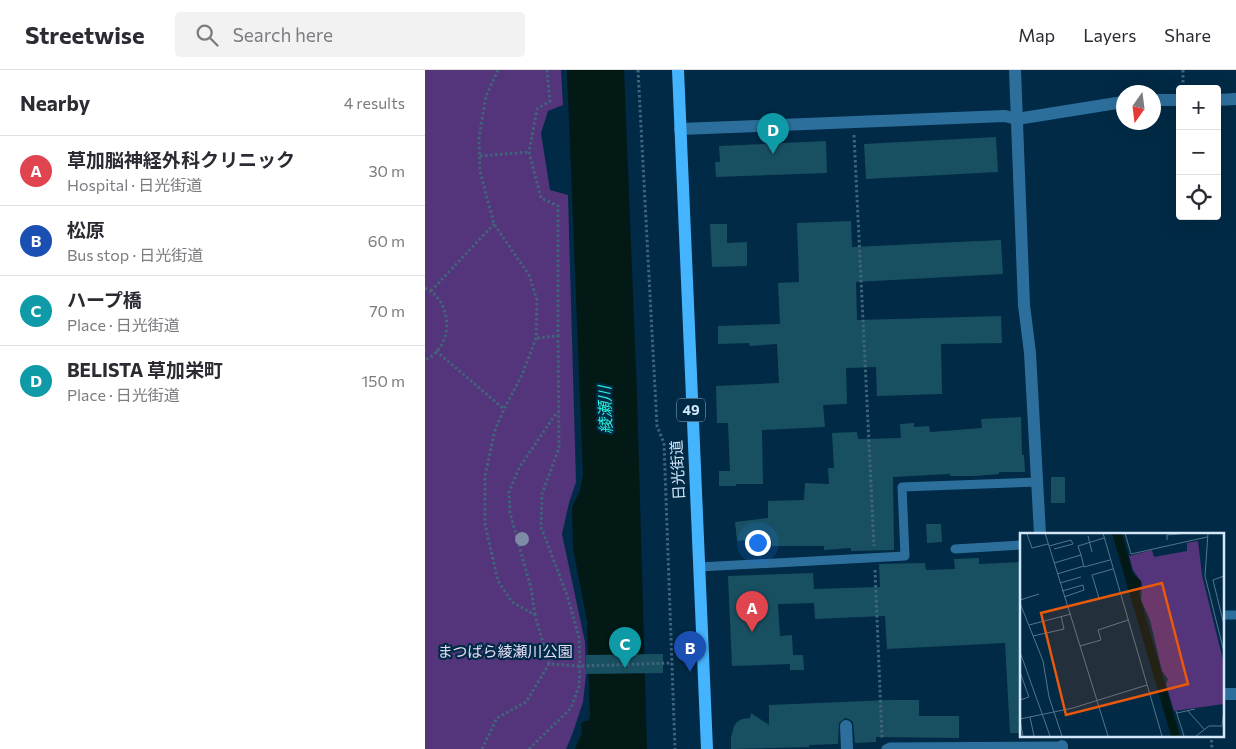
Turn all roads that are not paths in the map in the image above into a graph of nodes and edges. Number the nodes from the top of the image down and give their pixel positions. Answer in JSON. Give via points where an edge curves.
{"nodes":[{"id":1,"x":678,"y":70,"type":"edge"},
{"id":2,"x":1015,"y":70,"type":"edge"},
{"id":3,"x":1161,"y":100,"type":"edge"},
{"id":4,"x":1176,"y":100,"type":"edge"},
{"id":5,"x":1221,"y":100,"type":"edge"},
{"id":6,"x":1236,"y":100,"type":"edge"},
{"id":7,"x":1116,"y":103,"type":"edge"},
{"id":8,"x":1017,"y":119,"type":"junction"},
{"id":9,"x":680,"y":129,"type":"junction"},
{"id":10,"x":1038,"y":482,"type":"junction"},
{"id":11,"x":1040,"y":533,"type":"edge"},
{"id":12,"x":1020,"y":545,"type":"edge"},
{"id":13,"x":955,"y":549,"type":"dead end"},
{"id":14,"x":699,"y":567,"type":"junction"},
{"id":15,"x":1223,"y":615,"type":"edge"},
{"id":16,"x":1236,"y":615,"type":"edge"},
{"id":17,"x":1223,"y":694,"type":"edge"},
{"id":18,"x":1236,"y":694,"type":"edge"},
{"id":19,"x":846,"y":726,"type":"dead end"},
{"id":20,"x":1061,"y":744,"type":"edge"},
{"id":21,"x":884,"y":746,"type":"edge"},
{"id":22,"x":707,"y":749,"type":"edge"},
{"id":23,"x":847,"y":749,"type":"edge"}],
"edges":[{"from":1,"to":9,"type":"main road","name":"日光街道","number":"49"},
{"from":2,"to":8,"type":"street"},
{"from":3,"to":4,"type":"street"},
{"from":5,"to":6,"type":"street"},
{"from":7,"to":8,"type":"street"},
{"from":8,"to":9,"type":"street","via":[[1005,116]]},
{"from":8,"to":10,"type":"street","via":[[1024,305]]},
{"from":9,"to":14,"type":"main road","name":"日光街道","number":"49"},
{"from":10,"to":11,"type":"street"},
{"from":10,"to":14,"type":"lane","via":[[902,487],[905,556]]},
{"from":12,"to":13,"type":"lane"},
{"from":14,"to":22,"type":"main road","name":"日光街道","number":"49"},
{"from":15,"to":16,"type":"lane"},
{"from":17,"to":18,"type":"street"},
{"from":19,"to":23,"type":"street"},
{"from":20,"to":21,"type":"lane"}]}
